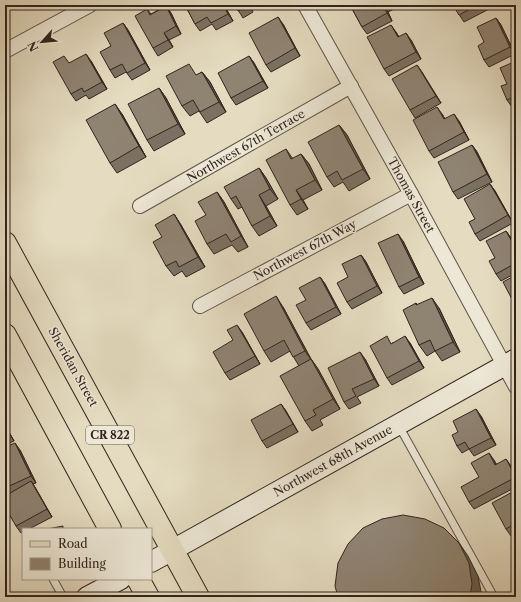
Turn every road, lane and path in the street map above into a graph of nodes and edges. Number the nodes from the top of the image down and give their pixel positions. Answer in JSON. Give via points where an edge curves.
{"nodes":[{"id":1,"x":90,"y":5,"type":"edge"},
{"id":2,"x":305,"y":5,"type":"edge"},
{"id":3,"x":5,"y":51,"type":"edge"},
{"id":4,"x":351,"y":86,"type":"junction"},
{"id":5,"x":411,"y":194,"type":"junction"},
{"id":6,"x":140,"y":206,"type":"dead end"},
{"id":7,"x":5,"y":243,"type":"edge"},
{"id":8,"x":200,"y":306,"type":"dead end"},
{"id":9,"x":5,"y":336,"type":"edge"},
{"id":10,"x":510,"y":362,"type":"edge"},
{"id":11,"x":516,"y":387,"type":"edge"},
{"id":12,"x":398,"y":424,"type":"junction"},
{"id":13,"x":109,"y":528,"type":"edge"},
{"id":14,"x":172,"y":550,"type":"junction"},
{"id":15,"x":152,"y":561,"type":"edge"},
{"id":16,"x":54,"y":580,"type":"edge"},
{"id":17,"x":119,"y":580,"type":"edge"},
{"id":18,"x":139,"y":580,"type":"edge"},
{"id":19,"x":63,"y":597,"type":"edge"},
{"id":20,"x":87,"y":597,"type":"edge"},
{"id":21,"x":148,"y":597,"type":"edge"},
{"id":22,"x":198,"y":597,"type":"edge"},
{"id":23,"x":494,"y":597,"type":"edge"}],
"edges":[{"from":1,"to":3,"type":"street"},
{"from":2,"to":4,"type":"street","name":"Thomas Street"},
{"from":4,"to":5,"type":"street","name":"Thomas Street"},
{"from":4,"to":6,"type":"street","name":"Northwest 67th Terrace"},
{"from":5,"to":8,"type":"street","name":"Northwest 67th Way"},
{"from":5,"to":10,"type":"street","name":"Thomas Street"},
{"from":7,"to":14,"type":"main road","name":"Sheridan Street","number":"CR 822"},
{"from":9,"to":13,"type":"main road"},
{"from":10,"to":11,"type":"street","name":"Thomas Street"},
{"from":10,"to":12,"type":"street","name":"Northwest 68th Avenue"},
{"from":12,"to":14,"type":"street","name":"Northwest 68th Avenue"},
{"from":12,"to":23,"type":"lane"},
{"from":14,"to":15,"type":"street","name":"Northwest 68th Avenue"},
{"from":14,"to":22,"type":"main road","name":"Sheridan Street","number":"CR 822"},
{"from":16,"to":19,"type":"lane"},
{"from":17,"to":20,"type":"street"},
{"from":18,"to":21,"type":"main road"}]}
